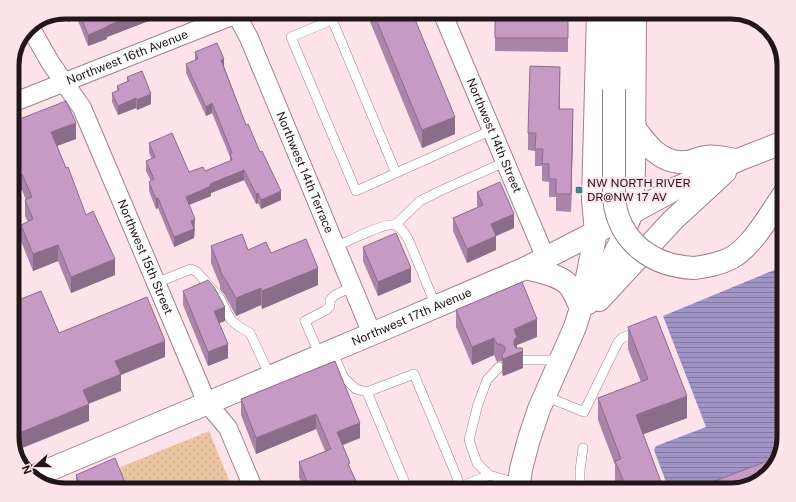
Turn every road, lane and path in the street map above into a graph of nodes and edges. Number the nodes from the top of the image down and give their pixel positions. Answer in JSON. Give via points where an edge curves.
{"nodes":[{"id":1,"x":223,"y":19,"type":"edge"},
{"id":2,"x":241,"y":19,"type":"edge"},
{"id":3,"x":325,"y":19,"type":"edge"},
{"id":4,"x":332,"y":19,"type":"edge"},
{"id":5,"x":445,"y":19,"type":"edge"},
{"id":6,"x":598,"y":19,"type":"edge"},
{"id":7,"x":615,"y":19,"type":"edge"},
{"id":8,"x":635,"y":19,"type":"edge"},
{"id":9,"x":33,"y":33,"type":"edge"},
{"id":10,"x":65,"y":83,"type":"junction"},
{"id":11,"x":19,"y":100,"type":"edge"},
{"id":12,"x":634,"y":127,"type":"junction"},
{"id":13,"x":492,"y":130,"type":"junction"},
{"id":14,"x":777,"y":145,"type":"edge"},
{"id":15,"x":738,"y":160,"type":"junction"},
{"id":16,"x":505,"y":162,"type":"junction"},
{"id":17,"x":396,"y":173,"type":"junction"},
{"id":18,"x":777,"y":204,"type":"edge"},
{"id":19,"x":632,"y":212,"type":"junction"},
{"id":20,"x":394,"y":225,"type":"junction"},
{"id":21,"x":596,"y":232,"type":"junction"},
{"id":22,"x":335,"y":247,"type":"junction"},
{"id":23,"x":546,"y":259,"type":"junction"},
{"id":24,"x":526,"y":268,"type":"junction"},
{"id":25,"x":156,"y":283,"type":"junction"},
{"id":26,"x":352,"y":287,"type":"junction"},
{"id":27,"x":436,"y":306,"type":"junction"},
{"id":28,"x":578,"y":318,"type":"junction"},
{"id":29,"x":647,"y":328,"type":"edge"},
{"id":30,"x":372,"y":334,"type":"junction"},
{"id":31,"x":326,"y":353,"type":"junction"},
{"id":32,"x":519,"y":360,"type":"edge"},
{"id":33,"x":560,"y":360,"type":"junction"},
{"id":34,"x":499,"y":367,"type":"dead end"},
{"id":35,"x":270,"y":376,"type":"junction"},
{"id":36,"x":367,"y":392,"type":"junction"},
{"id":37,"x":545,"y":396,"type":"junction"},
{"id":38,"x":207,"y":403,"type":"junction"},
{"id":39,"x":583,"y":448,"type":"dead end"},
{"id":40,"x":39,"y":474,"type":"edge"},
{"id":41,"x":490,"y":475,"type":"junction"},
{"id":42,"x":251,"y":483,"type":"edge"},
{"id":43,"x":405,"y":483,"type":"edge"},
{"id":44,"x":455,"y":483,"type":"edge"},
{"id":45,"x":470,"y":483,"type":"edge"},
{"id":46,"x":509,"y":483,"type":"edge"},
{"id":47,"x":519,"y":483,"type":"edge"},
{"id":48,"x":580,"y":483,"type":"edge"}],
"edges":[{"from":1,"to":10,"type":"street","name":"Northwest 16th Avenue"},
{"from":2,"to":22,"type":"street","name":"Northwest 14th Terrace"},
{"from":3,"to":17,"type":"lane","via":[[291,37],[356,191]]},
{"from":4,"to":17,"type":"lane"},
{"from":5,"to":13,"type":"street","name":"Northwest 14th Street"},
{"from":6,"to":21,"type":"main road","via":[[594,200]]},
{"from":7,"to":18,"type":"main road","bridge":true,"via":[[614,199],[623,230],[633,242],[648,255],[670,265],[694,268],[714,265],[743,250]]},
{"from":8,"to":12,"type":"main road"},
{"from":9,"to":10,"type":"street","name":"Northwest 15th Street"},
{"from":10,"to":11,"type":"street","name":"Northwest 16th Avenue"},
{"from":10,"to":25,"type":"street","name":"Northwest 15th Street","via":[[82,108]]},
{"from":12,"to":15,"type":"main road","via":[[652,150],[670,161],[685,162],[706,156]]},
{"from":12,"to":19,"type":"main road"},
{"from":13,"to":16,"type":"street","name":"Northwest 14th Street"},
{"from":13,"to":17,"type":"lane"},
{"from":14,"to":15,"type":"main road","name":"Northwest 17th Avenue"},
{"from":15,"to":19,"type":"main road","name":"Northwest 17th Avenue"},
{"from":15,"to":28,"type":"main road","via":[[673,220]]},
{"from":16,"to":20,"type":"lane","via":[[420,201]]},
{"from":16,"to":23,"type":"street","name":"Northwest 14th Street"},
{"from":19,"to":21,"type":"main road","name":"Northwest 17th Avenue"},
{"from":19,"to":28,"type":"main road","via":[[605,273]]},
{"from":20,"to":22,"type":"lane","via":[[381,227]]},
{"from":20,"to":27,"type":"lane","via":[[405,233]]},
{"from":21,"to":23,"type":"main road","name":"Northwest 17th Avenue"},
{"from":21,"to":28,"type":"main road"},
{"from":22,"to":26,"type":"street","name":"Northwest 14th Terrace"},
{"from":23,"to":24,"type":"main road","name":"Northwest 17th Avenue"},
{"from":24,"to":27,"type":"main road","name":"Northwest 17th Avenue"},
{"from":24,"to":28,"type":"main road","via":[[566,282],[572,288]]},
{"from":25,"to":35,"type":"lane","via":[[191,269],[197,272],[219,297],[231,320],[250,333]]},
{"from":25,"to":38,"type":"street","name":"Northwest 15th Street"},
{"from":26,"to":30,"type":"street","name":"Northwest 14th Terrace"},
{"from":26,"to":31,"type":"lane","via":[[335,295],[326,310],[305,321]]},
{"from":27,"to":30,"type":"main road","name":"Northwest 17th Avenue"},
{"from":28,"to":33,"type":"main road"},
{"from":29,"to":37,"type":"lane","via":[[618,342],[584,412]]},
{"from":30,"to":31,"type":"main road","name":"Northwest 17th Avenue"},
{"from":31,"to":35,"type":"main road","name":"Northwest 17th Avenue"},
{"from":31,"to":36,"type":"lane","via":[[344,378],[356,389]]},
{"from":32,"to":33,"type":"lane"},
{"from":33,"to":37,"type":"main road"},
{"from":34,"to":41,"type":"lane","via":[[487,380],[469,440],[476,463]]},
{"from":35,"to":38,"type":"main road","name":"Northwest 17th Avenue"},
{"from":36,"to":43,"type":"lane"},
{"from":36,"to":44,"type":"lane","via":[[414,374]]},
{"from":37,"to":47,"type":"main road","via":[[520,469]]},
{"from":38,"to":40,"type":"main road","name":"Northwest 17th Avenue"},
{"from":38,"to":42,"type":"street","name":"Northwest 15th Street","via":[[228,428]]},
{"from":39,"to":48,"type":"lane"},
{"from":41,"to":45,"type":"lane"},
{"from":41,"to":46,"type":"lane"}]}
